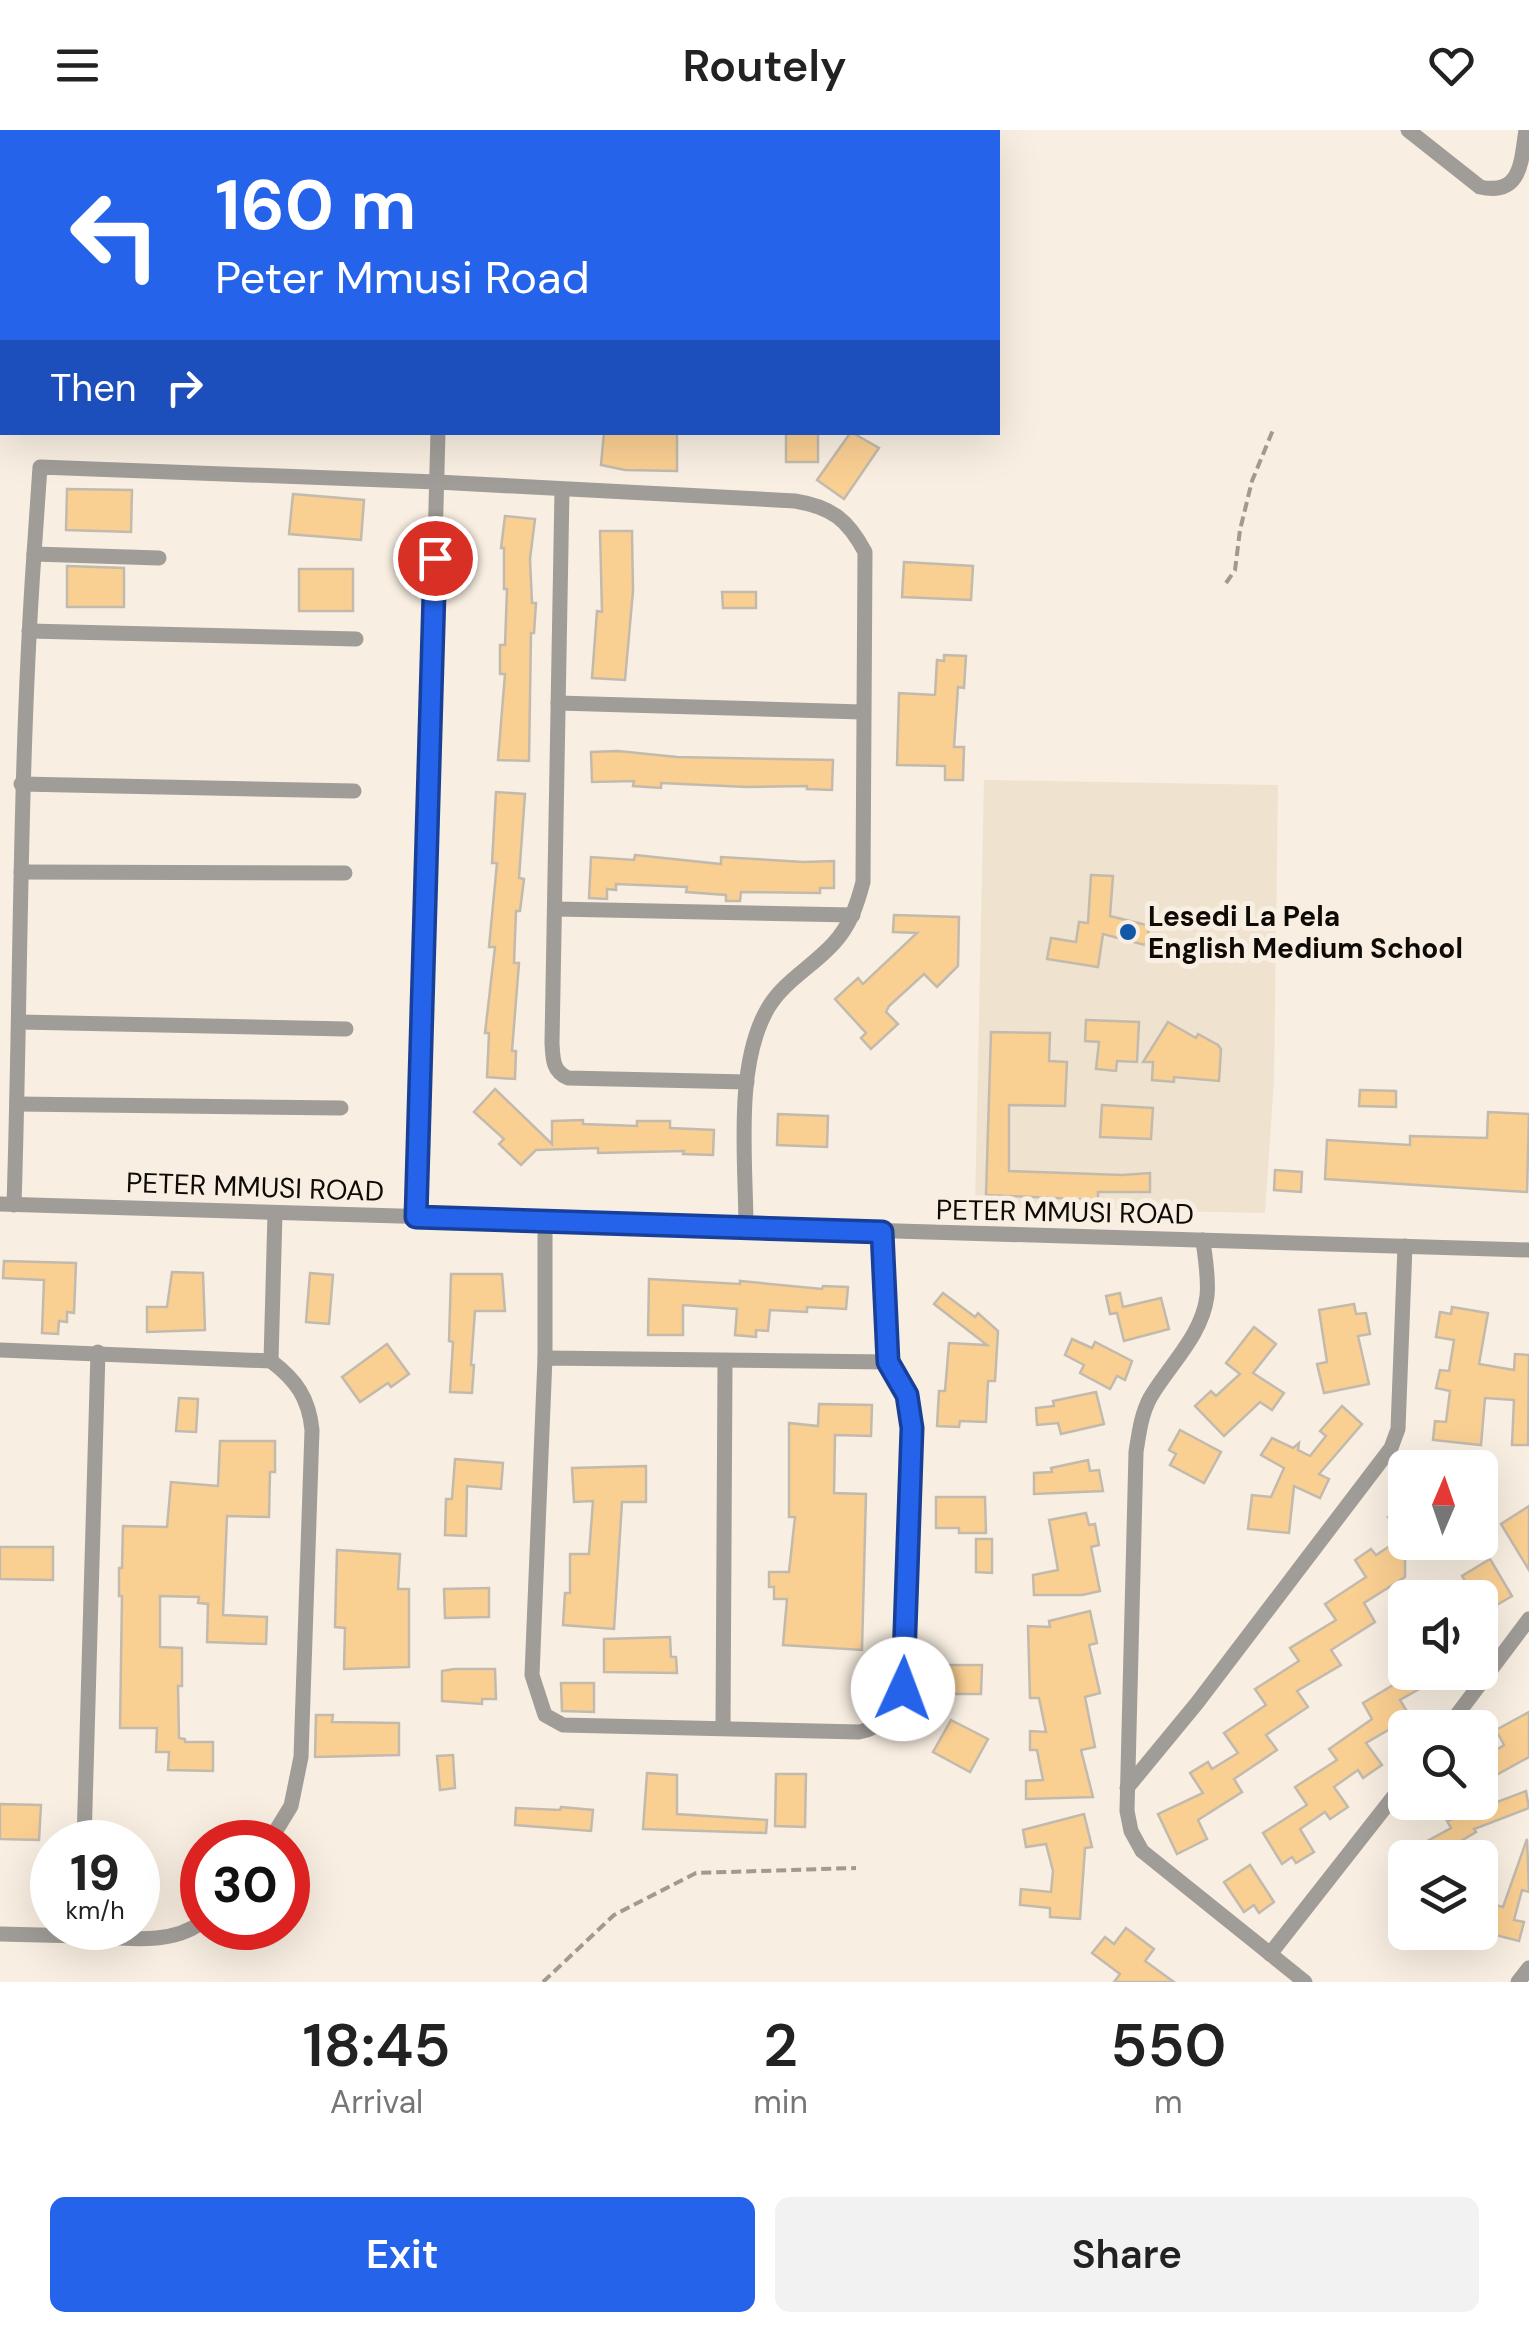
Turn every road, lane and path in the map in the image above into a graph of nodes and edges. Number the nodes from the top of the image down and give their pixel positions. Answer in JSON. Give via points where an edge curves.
{"nodes":[{"id":1,"x":1408,"y":130,"type":"edge"},
{"id":2,"x":1526,"y":130,"type":"edge"},
{"id":3,"x":1273,"y":430,"type":"dead end"},
{"id":4,"x":438,"y":435,"type":"edge"},
{"id":5,"x":437,"y":482,"type":"junction"},
{"id":6,"x":562,"y":490,"type":"junction"},
{"id":7,"x":34,"y":554,"type":"junction"},
{"id":8,"x":159,"y":558,"type":"dead end"},
{"id":9,"x":1226,"y":583,"type":"dead end"},
{"id":10,"x":29,"y":631,"type":"junction"},
{"id":11,"x":356,"y":639,"type":"dead end"},
{"id":12,"x":558,"y":704,"type":"junction"},
{"id":13,"x":862,"y":712,"type":"junction"},
{"id":14,"x":22,"y":784,"type":"junction"},
{"id":15,"x":354,"y":791,"type":"dead end"},
{"id":16,"x":21,"y":872,"type":"junction"},
{"id":17,"x":345,"y":873,"type":"dead end"},
{"id":18,"x":556,"y":909,"type":"junction"},
{"id":19,"x":853,"y":915,"type":"junction"},
{"id":20,"x":20,"y":1022,"type":"junction"},
{"id":21,"x":346,"y":1029,"type":"dead end"},
{"id":22,"x":746,"y":1082,"type":"junction"},
{"id":23,"x":18,"y":1104,"type":"junction"},
{"id":24,"x":341,"y":1108,"type":"dead end"},
{"id":25,"x":7,"y":1204,"type":"edge"},
{"id":26,"x":275,"y":1213,"type":"junction"},
{"id":27,"x":416,"y":1217,"type":"junction"},
{"id":28,"x":545,"y":1221,"type":"junction"},
{"id":29,"x":746,"y":1228,"type":"junction"},
{"id":30,"x":882,"y":1232,"type":"junction"},
{"id":31,"x":1204,"y":1240,"type":"junction"},
{"id":32,"x":1405,"y":1246,"type":"junction"},
{"id":33,"x":1529,"y":1250,"type":"edge"},
{"id":34,"x":0,"y":1350,"type":"edge"},
{"id":35,"x":98,"y":1352,"type":"junction"},
{"id":36,"x":545,"y":1358,"type":"junction"},
{"id":37,"x":271,"y":1361,"type":"junction"},
{"id":38,"x":725,"y":1362,"type":"junction"},
{"id":39,"x":888,"y":1362,"type":"junction"},
{"id":40,"x":1529,"y":1620,"type":"edge"},
{"id":41,"x":1461,"y":1710,"type":"edge"},
{"id":42,"x":723,"y":1728,"type":"junction"},
{"id":43,"x":1127,"y":1788,"type":"junction"},
{"id":44,"x":1388,"y":1804,"type":"edge"},
{"id":45,"x":85,"y":1820,"type":"edge"},
{"id":46,"x":282,"y":1820,"type":"edge"},
{"id":47,"x":856,"y":1868,"type":"dead end"},
{"id":48,"x":30,"y":1933,"type":"edge"},
{"id":49,"x":0,"y":1934,"type":"edge"},
{"id":50,"x":1270,"y":1954,"type":"junction"},
{"id":51,"x":1529,"y":1968,"type":"edge"},
{"id":52,"x":543,"y":1982,"type":"edge"},
{"id":53,"x":1305,"y":1982,"type":"edge"},
{"id":54,"x":1518,"y":1982,"type":"edge"}],
"edges":[{"from":1,"to":2,"type":"street","via":[[1494,190],[1515,178]]},
{"from":3,"to":9,"type":"path","via":[[1252,482],[1236,570]]},
{"from":4,"to":5,"type":"street"},
{"from":5,"to":6,"type":"street"},
{"from":5,"to":7,"type":"street","via":[[40,466]]},
{"from":5,"to":27,"type":"street"},
{"from":6,"to":12,"type":"street"},
{"from":6,"to":13,"type":"street","via":[[795,501],[840,517],[865,552]]},
{"from":7,"to":8,"type":"street"},
{"from":7,"to":10,"type":"street"},
{"from":10,"to":11,"type":"street"},
{"from":10,"to":14,"type":"street"},
{"from":12,"to":13,"type":"street"},
{"from":12,"to":18,"type":"street"},
{"from":13,"to":19,"type":"street","via":[[863,882]]},
{"from":14,"to":15,"type":"street"},
{"from":14,"to":16,"type":"street"},
{"from":16,"to":17,"type":"street"},
{"from":16,"to":20,"type":"street"},
{"from":18,"to":19,"type":"street"},
{"from":18,"to":22,"type":"street","via":[[552,1042],[559,1074]]},
{"from":19,"to":22,"type":"street","via":[[769,1007]]},
{"from":20,"to":21,"type":"street"},
{"from":20,"to":23,"type":"street"},
{"from":22,"to":29,"type":"street"},
{"from":23,"to":24,"type":"street"},
{"from":23,"to":25,"type":"street"},
{"from":25,"to":26,"type":"street","name":"PETER MMUSI ROAD"},
{"from":26,"to":27,"type":"street","name":"PETER MMUSI ROAD"},
{"from":26,"to":37,"type":"street"},
{"from":27,"to":28,"type":"street","name":"PETER MMUSI ROAD"},
{"from":28,"to":29,"type":"street","name":"PETER MMUSI ROAD"},
{"from":28,"to":36,"type":"street"},
{"from":29,"to":30,"type":"street","name":"PETER MMUSI ROAD"},
{"from":30,"to":31,"type":"street","name":"PETER MMUSI ROAD"},
{"from":30,"to":39,"type":"street"},
{"from":31,"to":32,"type":"street","name":"PETER MMUSI ROAD"},
{"from":31,"to":43,"type":"street","via":[[1207,1296],[1201,1318],[1150,1398],[1136,1452]]},
{"from":32,"to":33,"type":"street","name":"PETER MMUSI ROAD"},
{"from":32,"to":43,"type":"street","via":[[1398,1428],[1391,1448]]},
{"from":34,"to":35,"type":"street"},
{"from":35,"to":37,"type":"street"},
{"from":35,"to":45,"type":"street"},
{"from":36,"to":38,"type":"street"},
{"from":36,"to":42,"type":"street","via":[[532,1675],[545,1716],[563,1724]]},
{"from":37,"to":46,"type":"street","via":[[306,1398],[312,1430],[301,1757]]},
{"from":38,"to":39,"type":"street"},
{"from":38,"to":42,"type":"street"},
{"from":39,"to":42,"type":"street","via":[[907,1395],[912,1447],[903,1689],[896,1708],[859,1732]]},
{"from":40,"to":41,"type":"street"},
{"from":43,"to":50,"type":"street","via":[[1129,1822],[1142,1851]]},
{"from":44,"to":50,"type":"street"},
{"from":47,"to":52,"type":"path","via":[[696,1873],[614,1915]]},
{"from":48,"to":49,"type":"street"},
{"from":50,"to":53,"type":"street"},
{"from":51,"to":54,"type":"street"}]}
